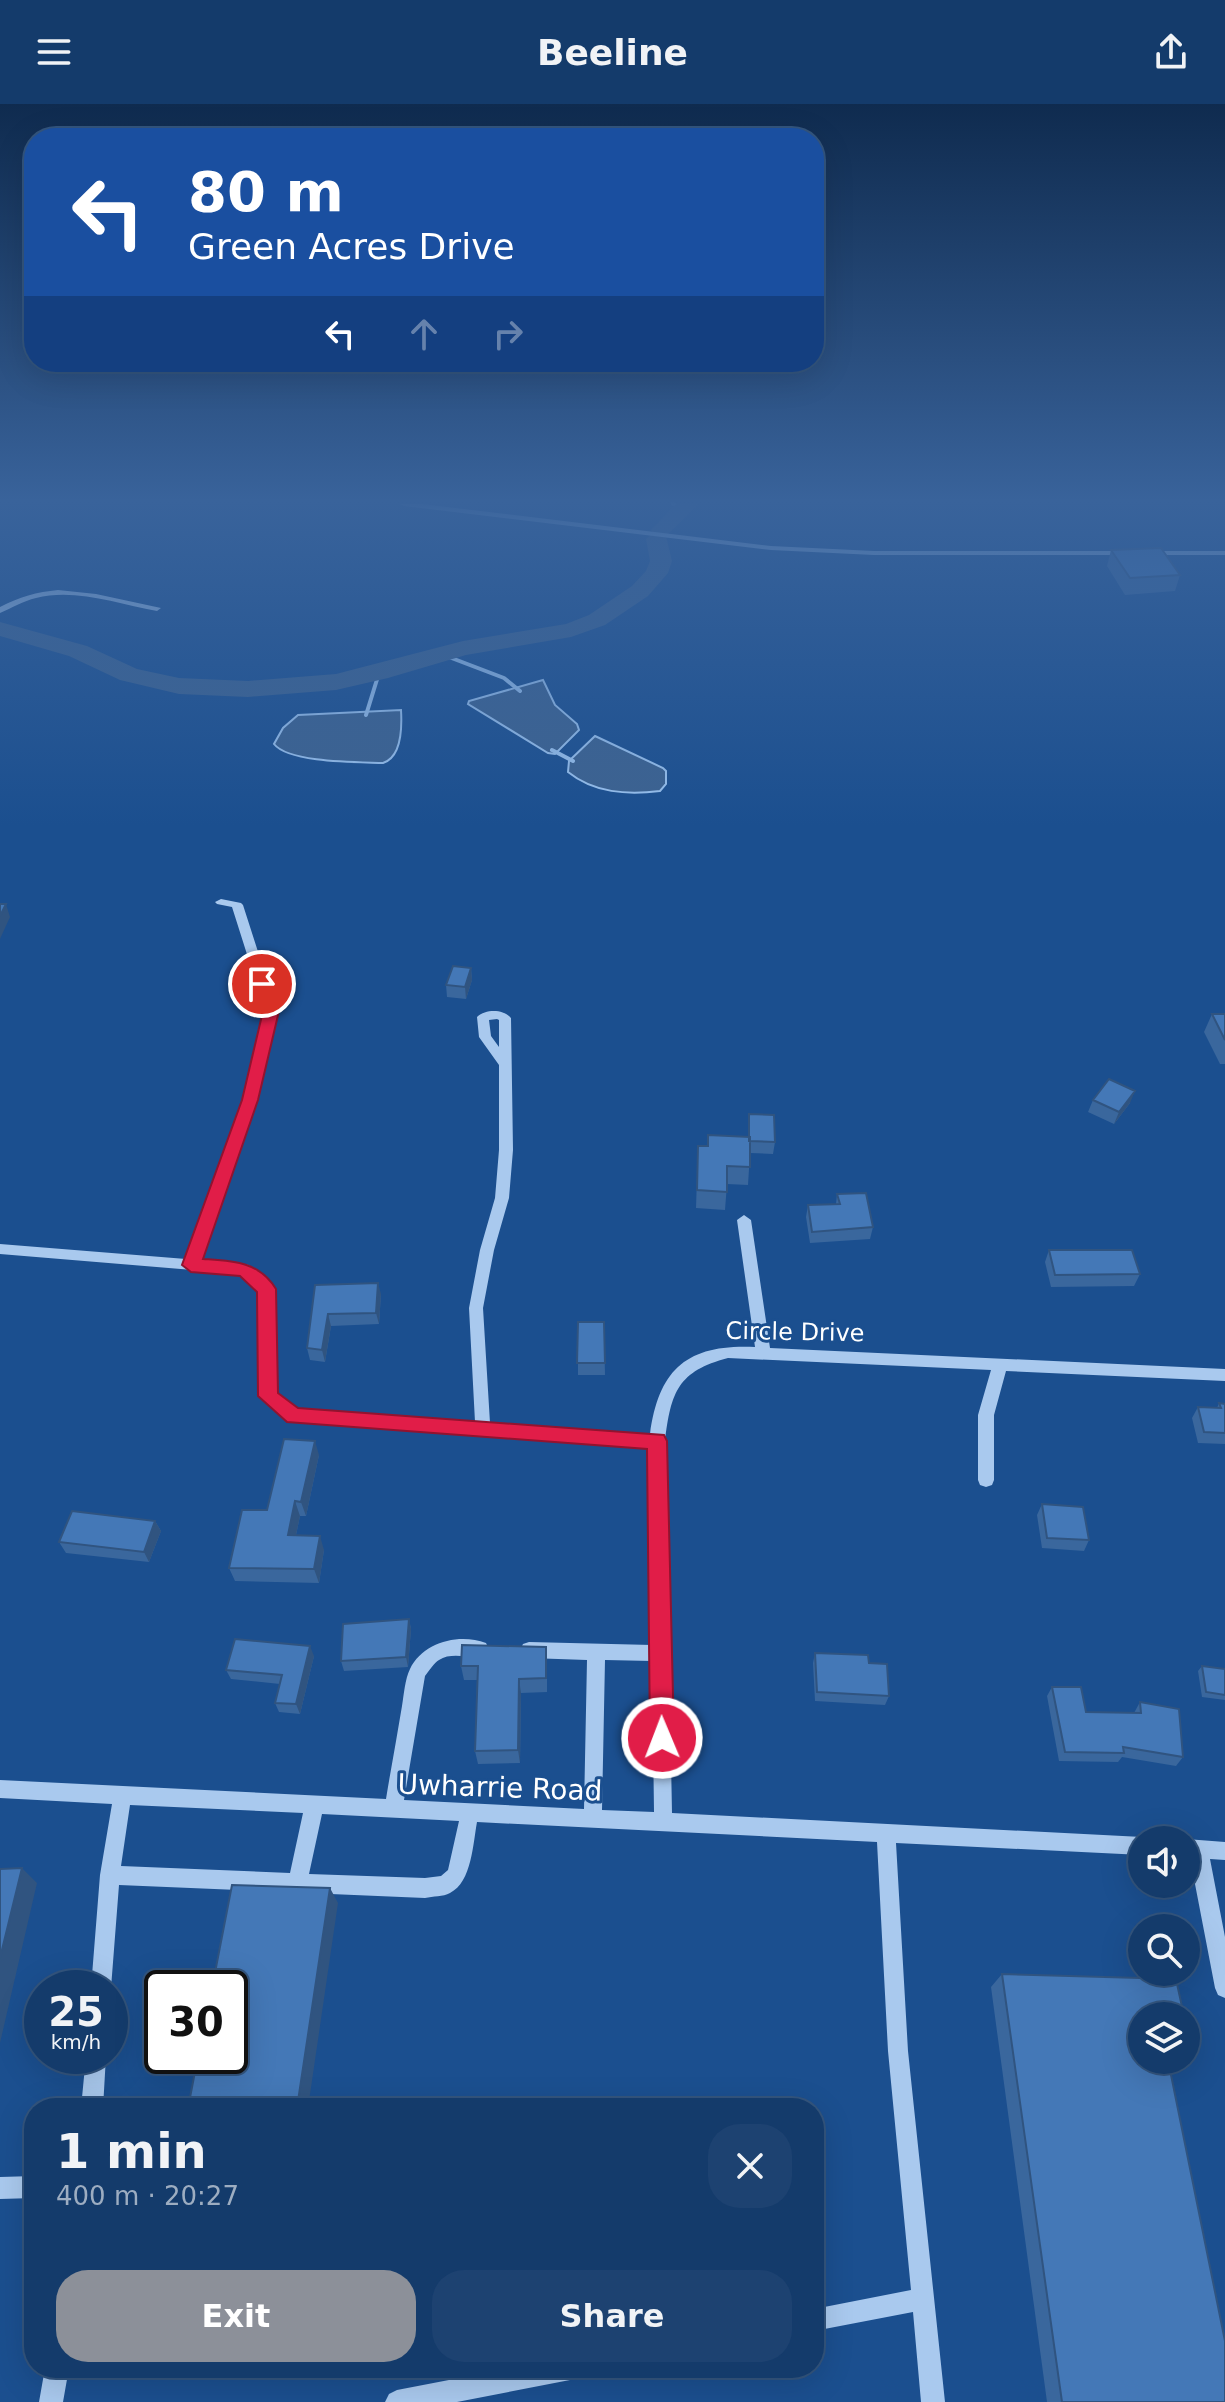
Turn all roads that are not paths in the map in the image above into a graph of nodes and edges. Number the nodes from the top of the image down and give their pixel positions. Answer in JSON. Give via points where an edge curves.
{"nodes":[{"id":1,"x":221,"y":902,"type":"dead end"},
{"id":2,"x":504,"y":1063,"type":"dead end"},
{"id":3,"x":744,"y":1220,"type":"dead end"},
{"id":4,"x":0,"y":1249,"type":"edge"},
{"id":5,"x":191,"y":1265,"type":"junction"},
{"id":6,"x":763,"y":1352,"type":"junction"},
{"id":7,"x":1000,"y":1364,"type":"junction"},
{"id":8,"x":1225,"y":1375,"type":"edge"},
{"id":9,"x":483,"y":1428,"type":"junction"},
{"id":10,"x":657,"y":1441,"type":"junction"},
{"id":11,"x":986,"y":1480,"type":"dead end"},
{"id":12,"x":596,"y":1652,"type":"junction"},
{"id":13,"x":660,"y":1653,"type":"junction"},
{"id":14,"x":0,"y":1789,"type":"edge"},
{"id":15,"x":122,"y":1797,"type":"junction"},
{"id":16,"x":314,"y":1807,"type":"junction"},
{"id":17,"x":393,"y":1810,"type":"junction"},
{"id":18,"x":470,"y":1814,"type":"junction"},
{"id":19,"x":593,"y":1819,"type":"junction"},
{"id":20,"x":663,"y":1822,"type":"junction"},
{"id":21,"x":886,"y":1834,"type":"junction"},
{"id":22,"x":1128,"y":1845,"type":"edge"},
{"id":23,"x":1200,"y":1849,"type":"edge"},
{"id":24,"x":1225,"y":1851,"type":"edge"},
{"id":25,"x":110,"y":1875,"type":"junction"},
{"id":26,"x":298,"y":1882,"type":"junction"},
{"id":27,"x":1200,"y":1883,"type":"edge"},
{"id":28,"x":102,"y":1970,"type":"edge"},
{"id":29,"x":1225,"y":1988,"type":"edge"},
{"id":30,"x":95,"y":2074,"type":"edge"},
{"id":31,"x":93,"y":2098,"type":"edge"},
{"id":32,"x":24,"y":2187,"type":"edge"},
{"id":33,"x":0,"y":2188,"type":"edge"},
{"id":34,"x":923,"y":2299,"type":"junction"},
{"id":35,"x":824,"y":2318,"type":"edge"},
{"id":36,"x":55,"y":2378,"type":"edge"},
{"id":37,"x":519,"y":2378,"type":"edge"},
{"id":38,"x":51,"y":2402,"type":"edge"},
{"id":39,"x":397,"y":2402,"type":"edge"},
{"id":40,"x":933,"y":2402,"type":"edge"}],
"edges":[{"from":1,"to":5,"type":"street","via":[[237,905],[271,1011],[250,1100]]},
{"from":2,"to":9,"type":"street","via":[[502,1198],[476,1308]]},
{"from":3,"to":6,"type":"street"},
{"from":4,"to":5,"type":"street"},
{"from":5,"to":9,"type":"street","via":[[244,1269],[267,1289],[268,1396],[294,1416]]},
{"from":6,"to":7,"type":"street","name":"Circle Drive"},
{"from":6,"to":10,"type":"street","name":"Circle Drive","via":[[699,1358],[676,1375],[667,1389]]},
{"from":7,"to":8,"type":"street","name":"Circle Drive"},
{"from":7,"to":11,"type":"street","via":[[986,1415]]},
{"from":9,"to":10,"type":"street"},
{"from":10,"to":13,"type":"street","name":"Circle Drive"},
{"from":12,"to":13,"type":"street"},
{"from":12,"to":17,"type":"street","via":[[451,1648],[433,1653],[417,1672]]},
{"from":12,"to":19,"type":"street"},
{"from":13,"to":20,"type":"street","name":"Circle Drive"},
{"from":14,"to":15,"type":"street","name":"Uwharrie Road"},
{"from":15,"to":16,"type":"street","name":"Uwharrie Road"},
{"from":15,"to":25,"type":"street"},
{"from":16,"to":17,"type":"street","name":"Uwharrie Road"},
{"from":16,"to":26,"type":"street"},
{"from":17,"to":18,"type":"street","name":"Uwharrie Road"},
{"from":18,"to":19,"type":"street","name":"Uwharrie Road"},
{"from":18,"to":26,"type":"street","via":[[456,1875],[446,1885]]},
{"from":19,"to":20,"type":"street","name":"Uwharrie Road"},
{"from":20,"to":21,"type":"street","name":"Uwharrie Road"},
{"from":21,"to":22,"type":"street","name":"Uwharrie Road"},
{"from":21,"to":34,"type":"street","via":[[898,2051]]},
{"from":23,"to":24,"type":"street"},
{"from":25,"to":26,"type":"street"},
{"from":25,"to":28,"type":"street"},
{"from":27,"to":29,"type":"street"},
{"from":30,"to":31,"type":"street"},
{"from":32,"to":33,"type":"street"},
{"from":34,"to":35,"type":"street"},
{"from":34,"to":40,"type":"street"},
{"from":36,"to":38,"type":"street"},
{"from":37,"to":39,"type":"street"}]}
